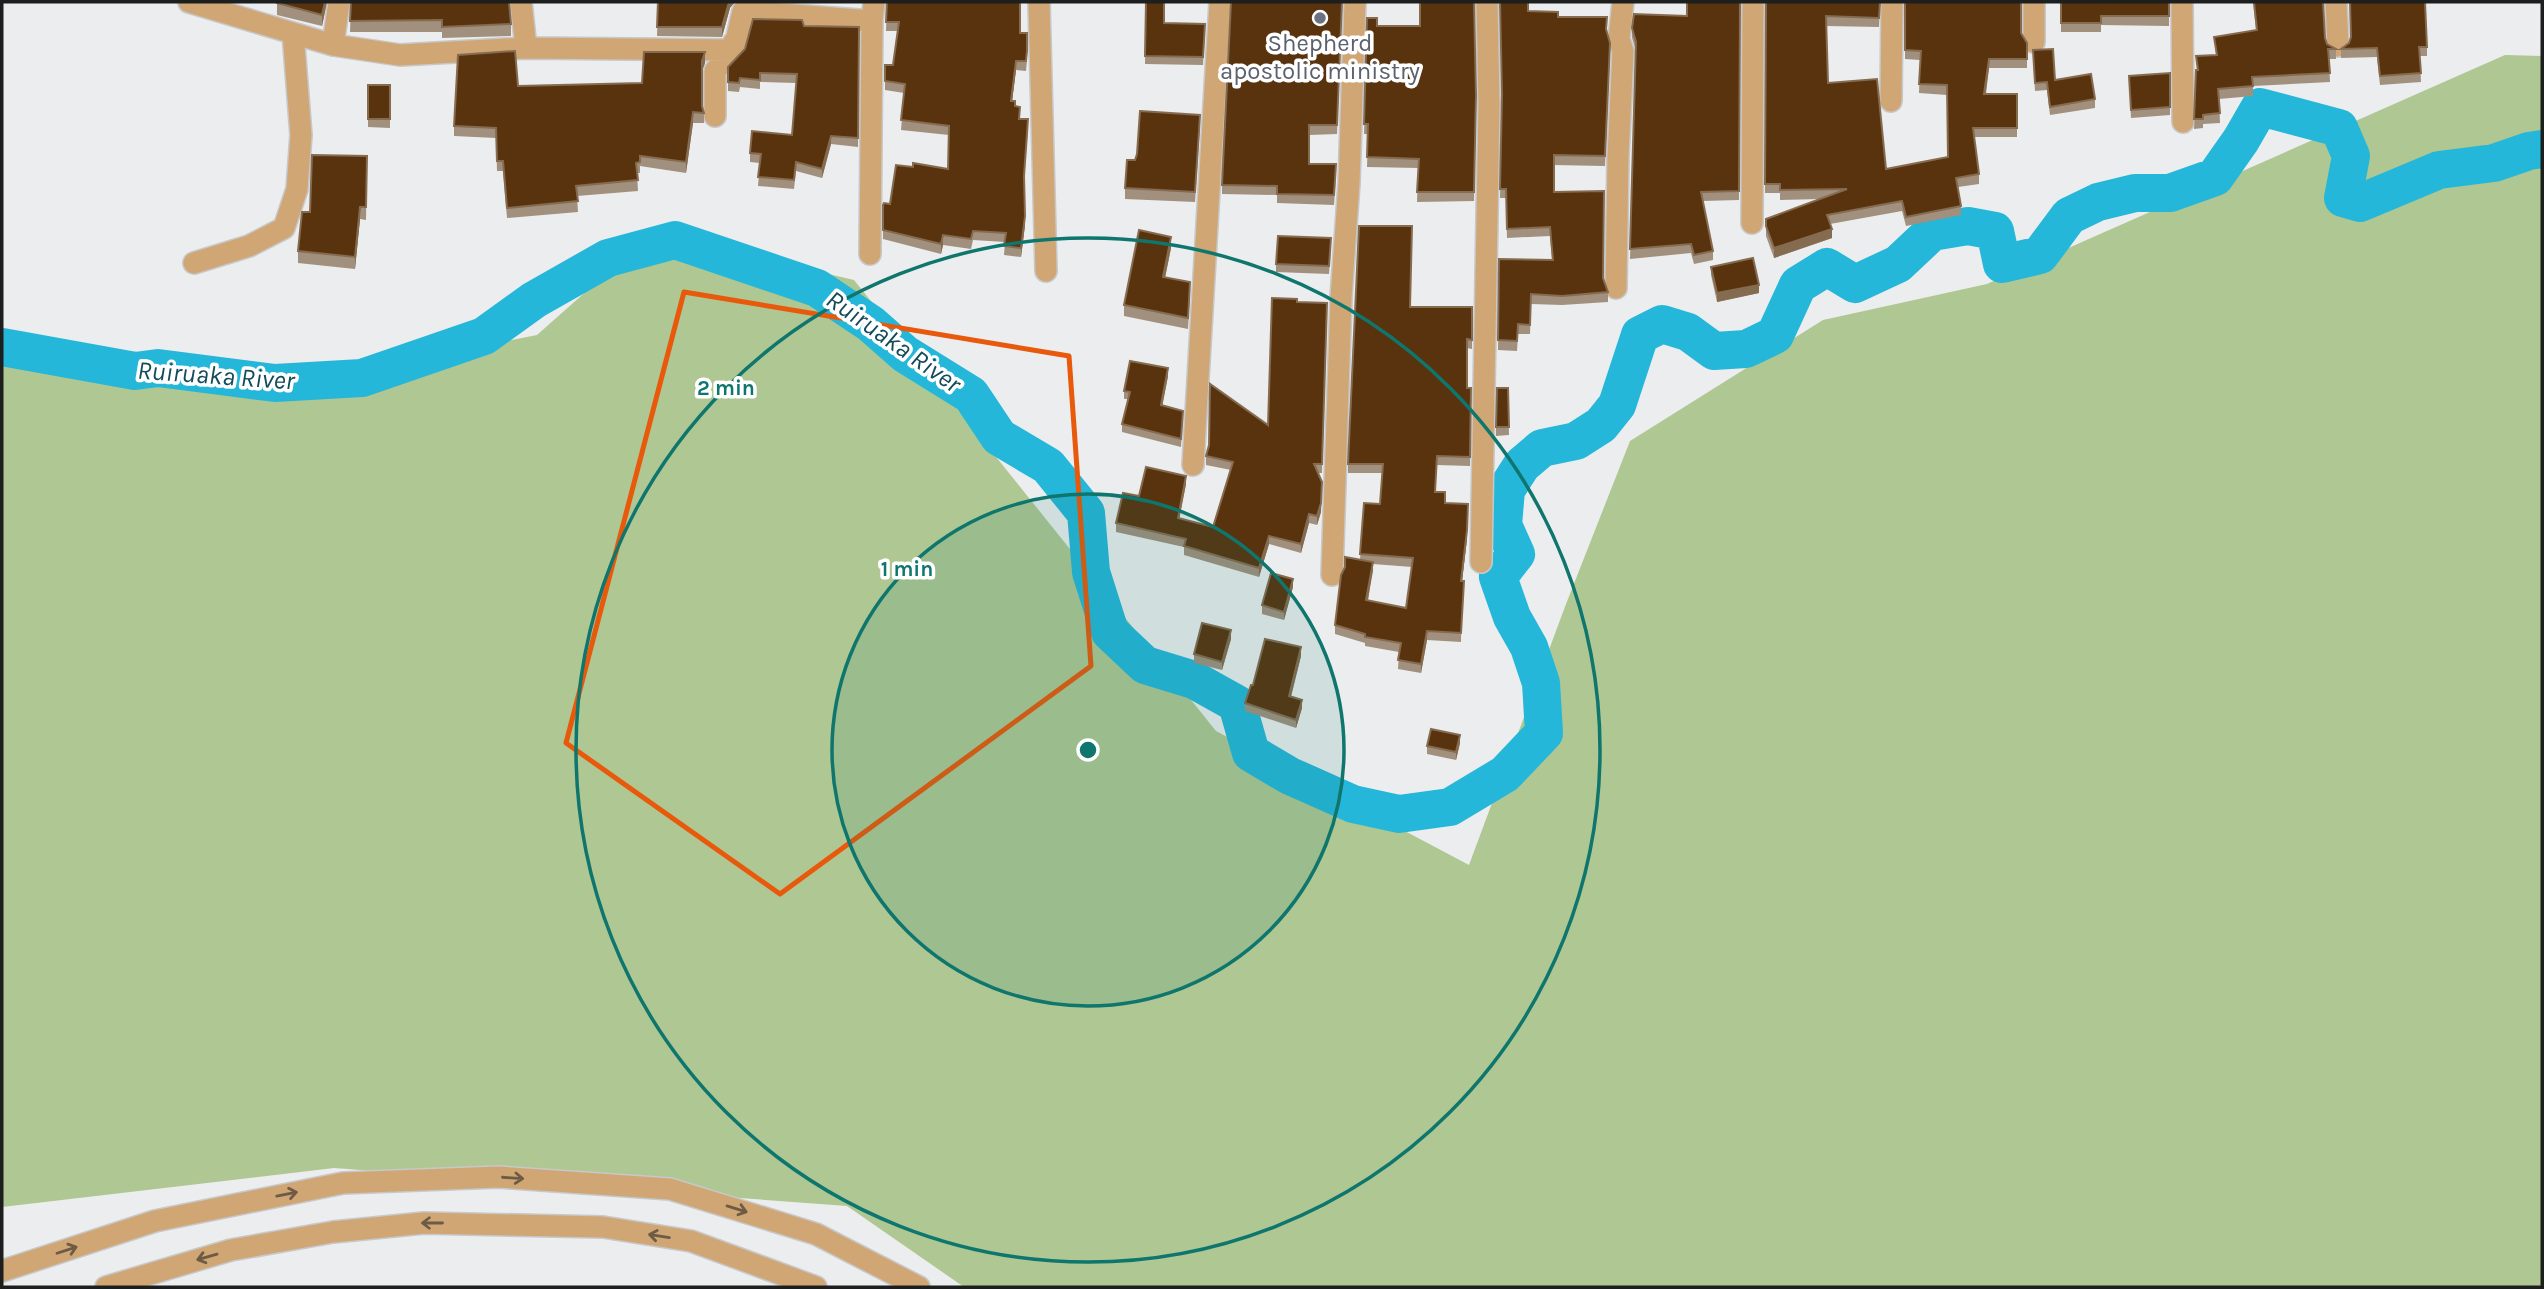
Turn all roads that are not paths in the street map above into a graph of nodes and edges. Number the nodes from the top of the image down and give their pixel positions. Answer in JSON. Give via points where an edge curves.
{"nodes":[{"id":1,"x":189,"y":2,"type":"edge"},
{"id":2,"x":339,"y":2,"type":"edge"},
{"id":3,"x":521,"y":2,"type":"edge"},
{"id":4,"x":737,"y":2,"type":"edge"},
{"id":5,"x":1039,"y":2,"type":"edge"},
{"id":6,"x":1220,"y":2,"type":"edge"},
{"id":7,"x":1355,"y":2,"type":"edge"},
{"id":8,"x":1488,"y":2,"type":"edge"},
{"id":9,"x":1623,"y":2,"type":"edge"},
{"id":10,"x":1753,"y":2,"type":"edge"},
{"id":11,"x":1892,"y":2,"type":"edge"},
{"id":12,"x":2034,"y":2,"type":"edge"},
{"id":13,"x":2182,"y":2,"type":"edge"},
{"id":14,"x":2336,"y":2,"type":"edge"},
{"id":15,"x":873,"y":11,"type":"edge"},
{"id":16,"x":293,"y":33,"type":"junction"},
{"id":17,"x":2034,"y":42,"type":"dead end"},
{"id":18,"x":333,"y":45,"type":"junction"},
{"id":19,"x":2337,"y":46,"type":"edge"},
{"id":20,"x":526,"y":48,"type":"junction"},
{"id":21,"x":734,"y":50,"type":"junction"},
{"id":22,"x":1891,"y":101,"type":"dead end"},
{"id":23,"x":715,"y":116,"type":"dead end"},
{"id":24,"x":2183,"y":122,"type":"dead end"},
{"id":25,"x":1752,"y":223,"type":"dead end"},
{"id":26,"x":870,"y":254,"type":"dead end"},
{"id":27,"x":194,"y":263,"type":"dead end"},
{"id":28,"x":1046,"y":271,"type":"dead end"},
{"id":29,"x":1616,"y":288,"type":"dead end"},
{"id":30,"x":1193,"y":466,"type":"dead end"},
{"id":31,"x":1481,"y":562,"type":"dead end"},
{"id":32,"x":1332,"y":575,"type":"dead end"},
{"id":33,"x":2,"y":1271,"type":"edge"},
{"id":34,"x":106,"y":1287,"type":"edge"},
{"id":35,"x":816,"y":1287,"type":"edge"},
{"id":36,"x":919,"y":1287,"type":"edge"}],
"edges":[{"from":1,"to":16,"type":"street"},
{"from":2,"to":18,"type":"street"},
{"from":3,"to":20,"type":"street"},
{"from":4,"to":21,"type":"street"},
{"from":5,"to":28,"type":"street"},
{"from":6,"to":30,"type":"street"},
{"from":7,"to":32,"type":"street"},
{"from":8,"to":31,"type":"street"},
{"from":9,"to":29,"type":"street"},
{"from":10,"to":25,"type":"street"},
{"from":11,"to":22,"type":"street"},
{"from":12,"to":17,"type":"street"},
{"from":13,"to":24,"type":"street"},
{"from":14,"to":19,"type":"street"},
{"from":15,"to":21,"type":"street","via":[[743,11]]},
{"from":15,"to":26,"type":"street"},
{"from":16,"to":18,"type":"street"},
{"from":16,"to":27,"type":"street","via":[[301,135],[297,189],[284,228],[249,246]]},
{"from":18,"to":20,"type":"street","via":[[400,55]]},
{"from":20,"to":21,"type":"street"},
{"from":21,"to":23,"type":"street","via":[[715,71]]},
{"from":33,"to":36,"type":"street","one_way":true,"via":[[155,1221],[343,1183],[498,1177],[670,1189],[816,1234]]},
{"from":35,"to":34,"type":"street","one_way":true,"via":[[691,1241],[603,1227],[424,1223],[332,1232],[231,1250]]}]}
